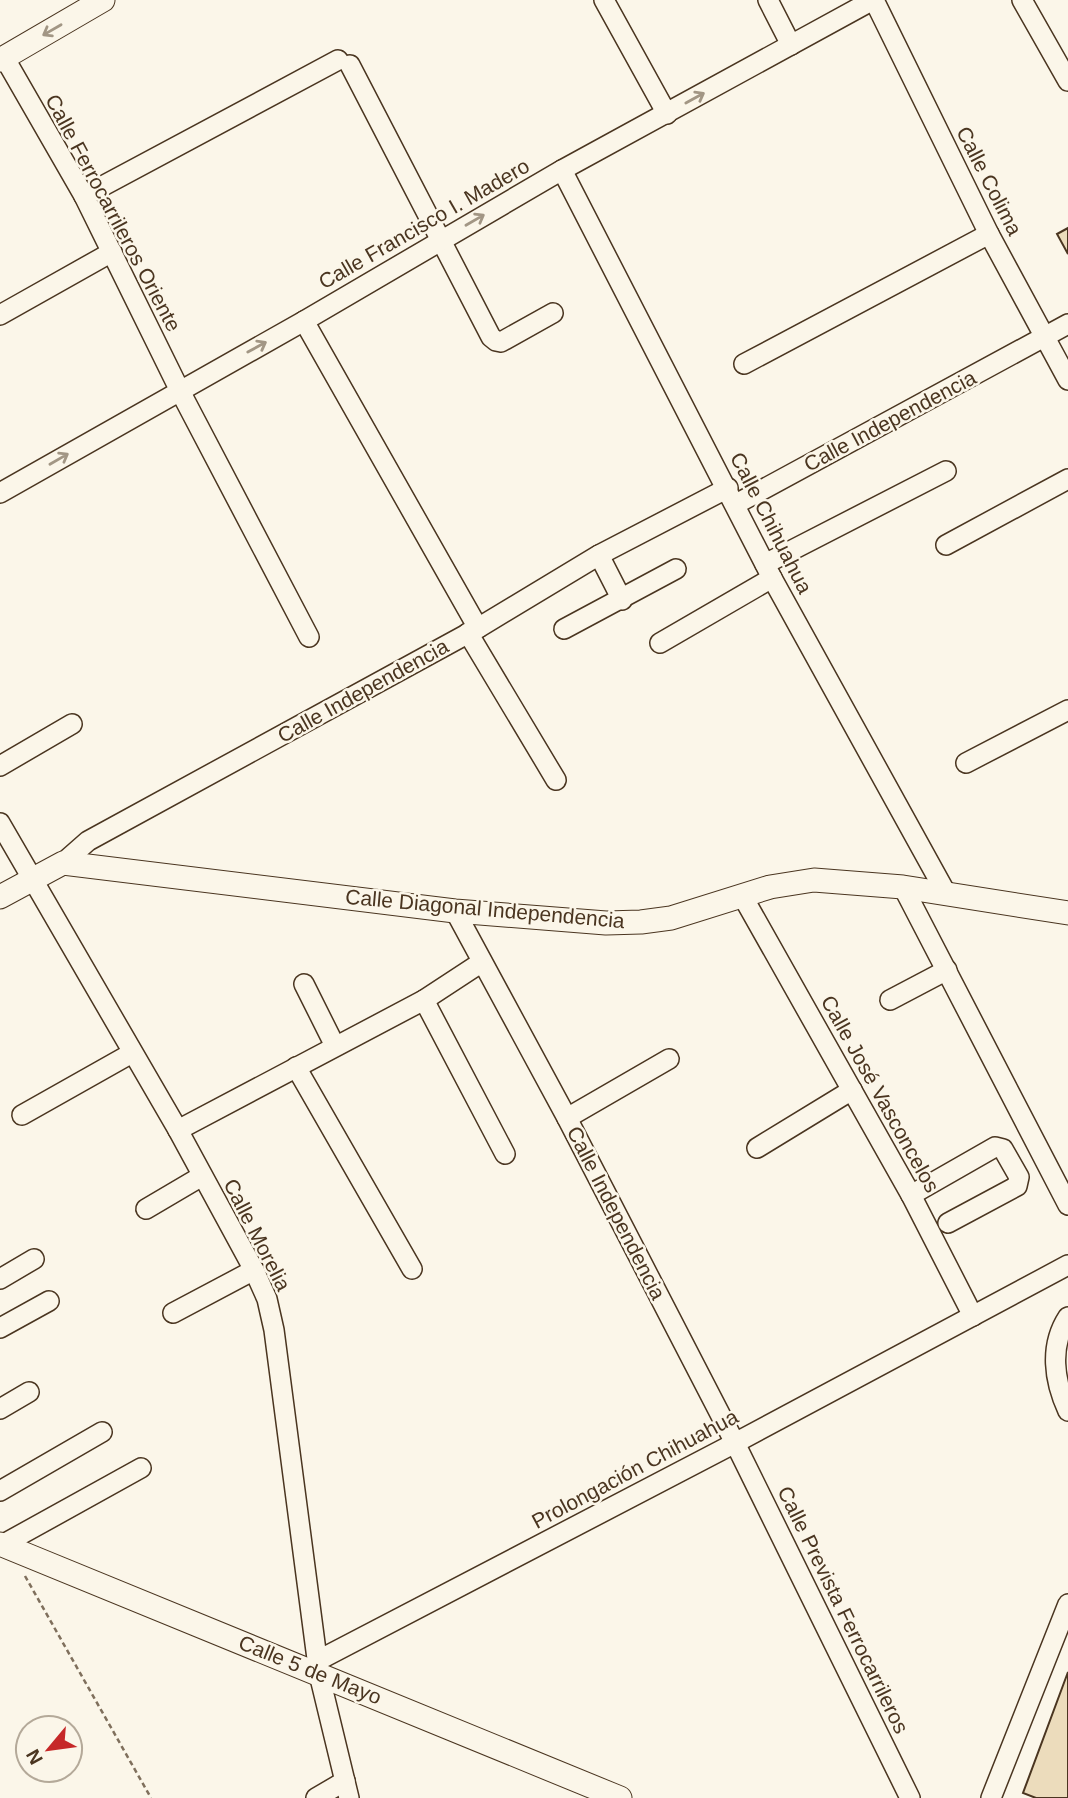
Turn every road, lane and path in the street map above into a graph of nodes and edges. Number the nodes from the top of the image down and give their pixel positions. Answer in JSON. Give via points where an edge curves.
{"nodes":[{"id":1,"x":103,"y":0,"type":"edge"},
{"id":2,"x":604,"y":0,"type":"edge"},
{"id":3,"x":768,"y":0,"type":"edge"},
{"id":4,"x":873,"y":0,"type":"edge"},
{"id":5,"x":1022,"y":0,"type":"edge"},
{"id":6,"x":791,"y":45,"type":"junction"},
{"id":7,"x":2,"y":58,"type":"edge"},
{"id":8,"x":1068,"y":81,"type":"edge"},
{"id":9,"x":667,"y":114,"type":"junction"},
{"id":10,"x":562,"y":170,"type":"junction"},
{"id":11,"x":84,"y":196,"type":"junction"},
{"id":12,"x":989,"y":234,"type":"junction"},
{"id":13,"x":441,"y":240,"type":"junction"},
{"id":14,"x":112,"y":252,"type":"junction"},
{"id":15,"x":553,"y":313,"type":"dead end"},
{"id":16,"x":0,"y":315,"type":"edge"},
{"id":17,"x":304,"y":321,"type":"junction"},
{"id":18,"x":1068,"y":324,"type":"edge"},
{"id":19,"x":1044,"y":337,"type":"junction"},
{"id":20,"x":744,"y":364,"type":"dead end"},
{"id":21,"x":1068,"y":380,"type":"edge"},
{"id":22,"x":180,"y":391,"type":"junction"},
{"id":23,"x":946,"y":471,"type":"dead end"},
{"id":24,"x":1068,"y":479,"type":"edge"},
{"id":25,"x":0,"y":493,"type":"edge"},
{"id":26,"x":732,"y":496,"type":"junction"},
{"id":27,"x":946,"y":545,"type":"dead end"},
{"id":28,"x":599,"y":555,"type":"junction"},
{"id":29,"x":676,"y":569,"type":"dead end"},
{"id":30,"x":769,"y":571,"type":"junction"},
{"id":31,"x":622,"y":600,"type":"junction"},
{"id":32,"x":564,"y":629,"type":"dead end"},
{"id":33,"x":473,"y":631,"type":"junction"},
{"id":34,"x":309,"y":637,"type":"dead end"},
{"id":35,"x":660,"y":643,"type":"dead end"},
{"id":36,"x":1068,"y":710,"type":"edge"},
{"id":37,"x":72,"y":724,"type":"dead end"},
{"id":38,"x":966,"y":763,"type":"dead end"},
{"id":39,"x":0,"y":765,"type":"edge"},
{"id":40,"x":556,"y":780,"type":"dead end"},
{"id":41,"x":0,"y":824,"type":"edge"},
{"id":42,"x":63,"y":863,"type":"junction"},
{"id":43,"x":32,"y":879,"type":"junction"},
{"id":44,"x":903,"y":887,"type":"junction"},
{"id":45,"x":946,"y":893,"type":"junction"},
{"id":46,"x":0,"y":897,"type":"edge"},
{"id":47,"x":743,"y":897,"type":"junction"},
{"id":48,"x":455,"y":911,"type":"junction"},
{"id":49,"x":1068,"y":913,"type":"edge"},
{"id":50,"x":482,"y":962,"type":"junction"},
{"id":51,"x":947,"y":970,"type":"junction"},
{"id":52,"x":304,"y":984,"type":"dead end"},
{"id":53,"x":424,"y":1000,"type":"junction"},
{"id":54,"x":890,"y":1000,"type":"dead end"},
{"id":55,"x":335,"y":1046,"type":"junction"},
{"id":56,"x":132,"y":1053,"type":"junction"},
{"id":57,"x":669,"y":1059,"type":"dead end"},
{"id":58,"x":296,"y":1067,"type":"junction"},
{"id":59,"x":852,"y":1090,"type":"junction"},
{"id":60,"x":22,"y":1115,"type":"dead end"},
{"id":61,"x":567,"y":1118,"type":"junction"},
{"id":62,"x":178,"y":1130,"type":"junction"},
{"id":63,"x":757,"y":1148,"type":"dead end"},
{"id":64,"x":505,"y":1154,"type":"dead end"},
{"id":65,"x":202,"y":1176,"type":"junction"},
{"id":66,"x":911,"y":1195,"type":"junction"},
{"id":67,"x":1068,"y":1205,"type":"edge"},
{"id":68,"x":146,"y":1209,"type":"dead end"},
{"id":69,"x":948,"y":1223,"type":"dead end"},
{"id":70,"x":34,"y":1259,"type":"dead end"},
{"id":71,"x":1068,"y":1265,"type":"edge"},
{"id":72,"x":412,"y":1269,"type":"dead end"},
{"id":73,"x":254,"y":1270,"type":"junction"},
{"id":74,"x":0,"y":1279,"type":"edge"},
{"id":75,"x":48,"y":1301,"type":"dead end"},
{"id":76,"x":173,"y":1313,"type":"dead end"},
{"id":77,"x":973,"y":1316,"type":"junction"},
{"id":78,"x":1068,"y":1317,"type":"edge"},
{"id":79,"x":0,"y":1328,"type":"edge"},
{"id":80,"x":29,"y":1392,"type":"dead end"},
{"id":81,"x":0,"y":1409,"type":"edge"},
{"id":82,"x":1068,"y":1411,"type":"edge"},
{"id":83,"x":102,"y":1432,"type":"dead end"},
{"id":84,"x":735,"y":1443,"type":"junction"},
{"id":85,"x":141,"y":1468,"type":"dead end"},
{"id":86,"x":0,"y":1490,"type":"edge"},
{"id":87,"x":4,"y":1546,"type":"edge"},
{"id":88,"x":1068,"y":1604,"type":"edge"},
{"id":89,"x":318,"y":1667,"type":"junction"},
{"id":90,"x":347,"y":1789,"type":"edge"},
{"id":91,"x":151,"y":1798,"type":"edge"},
{"id":92,"x":316,"y":1798,"type":"edge"},
{"id":93,"x":620,"y":1798,"type":"edge"},
{"id":94,"x":910,"y":1798,"type":"edge"},
{"id":95,"x":991,"y":1798,"type":"edge"}],
"edges":[{"from":1,"to":7,"type":"main road","one_way":true},
{"from":2,"to":9,"type":"street"},
{"from":3,"to":6,"type":"street"},
{"from":4,"to":6,"type":"street","name":"Calle Francisco I. Madero"},
{"from":4,"to":12,"type":"street","name":"Calle Colima"},
{"from":5,"to":8,"type":"street"},
{"from":9,"to":6,"type":"street","name":"Calle Francisco I. Madero","one_way":true},
{"from":7,"to":11,"type":"street","name":"Calle Ferrocarrileros Oriente"},
{"from":9,"to":10,"type":"street","name":"Calle Francisco I. Madero"},
{"from":13,"to":10,"type":"street","name":"Calle Francisco I. Madero","one_way":true},
{"from":10,"to":26,"type":"street","name":"Calle Chihuahua"},
{"from":11,"to":13,"type":"street","via":[[344,63]]},
{"from":11,"to":14,"type":"street","name":"Calle Ferrocarrileros Oriente"},
{"from":12,"to":19,"type":"street","name":"Calle Colima"},
{"from":12,"to":20,"type":"street"},
{"from":13,"to":15,"type":"street","via":[[496,341]]},
{"from":13,"to":17,"type":"street","name":"Calle Francisco I. Madero"},
{"from":14,"to":16,"type":"street"},
{"from":14,"to":22,"type":"street","name":"Calle Ferrocarrileros Oriente"},
{"from":22,"to":17,"type":"street","name":"Calle Francisco I. Madero","one_way":true},
{"from":17,"to":33,"type":"street"},
{"from":18,"to":19,"type":"street","name":"Calle Independencia"},
{"from":19,"to":21,"type":"street","name":"Calle Colima"},
{"from":19,"to":26,"type":"street","name":"Calle Independencia"},
{"from":25,"to":22,"type":"street","name":"Calle Francisco I. Madero","one_way":true},
{"from":22,"to":34,"type":"street","name":"Calle Ferrocarrileros Oriente"},
{"from":23,"to":30,"type":"street"},
{"from":24,"to":27,"type":"street"},
{"from":26,"to":28,"type":"street","name":"Calle Independencia"},
{"from":26,"to":30,"type":"street","name":"Calle Chihuahua"},
{"from":28,"to":31,"type":"street"},
{"from":28,"to":33,"type":"street","name":"Calle Independencia"},
{"from":29,"to":31,"type":"street"},
{"from":30,"to":35,"type":"street"},
{"from":30,"to":45,"type":"street","name":"Calle Chihuahua"},
{"from":31,"to":32,"type":"street"},
{"from":33,"to":40,"type":"street"},
{"from":33,"to":42,"type":"street","name":"Calle Independencia","via":[[88,841]]},
{"from":36,"to":38,"type":"street"},
{"from":37,"to":39,"type":"street"},
{"from":41,"to":43,"type":"street","name":"Calle Morelia"},
{"from":42,"to":43,"type":"main road","name":"Calle Independencia"},
{"from":42,"to":48,"type":"main road","name":"Calle Diagonal Independencia"},
{"from":43,"to":46,"type":"main road","name":"Calle Independencia"},
{"from":43,"to":56,"type":"street","name":"Calle Morelia"},
{"from":44,"to":45,"type":"main road","name":"Calle Diagonal Independencia"},
{"from":44,"to":47,"type":"main road","name":"Calle Diagonal Independencia","via":[[814,880]]},
{"from":44,"to":51,"type":"street"},
{"from":45,"to":49,"type":"main road","name":"Calle Diagonal Independencia"},
{"from":47,"to":48,"type":"main road","name":"Calle Diagonal Independencia","via":[[641,922]]},
{"from":47,"to":59,"type":"street","name":"Calle José Vasconcelos"},
{"from":48,"to":50,"type":"street","name":"Calle Independencia"},
{"from":50,"to":53,"type":"street"},
{"from":50,"to":61,"type":"street","name":"Calle Independencia"},
{"from":51,"to":54,"type":"street"},
{"from":51,"to":67,"type":"street"},
{"from":52,"to":55,"type":"street"},
{"from":53,"to":55,"type":"street"},
{"from":53,"to":64,"type":"street"},
{"from":55,"to":58,"type":"street"},
{"from":56,"to":60,"type":"street"},
{"from":56,"to":62,"type":"street","name":"Calle Morelia"},
{"from":57,"to":61,"type":"street"},
{"from":58,"to":62,"type":"street"},
{"from":58,"to":72,"type":"street"},
{"from":59,"to":63,"type":"street"},
{"from":59,"to":66,"type":"street","name":"Calle José Vasconcelos"},
{"from":61,"to":84,"type":"street","name":"Calle Independencia"},
{"from":62,"to":65,"type":"street","name":"Calle Morelia"},
{"from":65,"to":68,"type":"street"},
{"from":65,"to":73,"type":"street","name":"Calle Morelia"},
{"from":66,"to":69,"type":"street","via":[[995,1147],[1003,1149],[1019,1177],[1017,1186]]},
{"from":66,"to":77,"type":"street","name":"Calle José Vasconcelos"},
{"from":70,"to":74,"type":"street"},
{"from":71,"to":77,"type":"street","name":"Prolongación Chihuahua"},
{"from":73,"to":76,"type":"street"},
{"from":73,"to":89,"type":"street","name":"Calle Morelia","via":[[274,1330]]},
{"from":75,"to":79,"type":"street"},
{"from":77,"to":84,"type":"street","name":"Prolongación Chihuahua"},
{"from":78,"to":82,"type":"street","via":[[1056,1353],[1057,1380]]},
{"from":80,"to":81,"type":"street"},
{"from":83,"to":86,"type":"street"},
{"from":84,"to":89,"type":"street","name":"Prolongación Chihuahua"},
{"from":84,"to":94,"type":"street","name":"Calle Prevista Ferrocarrileros"},
{"from":85,"to":87,"type":"street"},
{"from":87,"to":89,"type":"main road","name":"Calle 5 de Mayo"},
{"from":87,"to":91,"type":"path"},
{"from":88,"to":95,"type":"street"},
{"from":89,"to":90,"type":"street","name":"Calle Morelia"},
{"from":89,"to":93,"type":"main road","name":"Calle 5 de Mayo"},
{"from":90,"to":92,"type":"street"}]}
